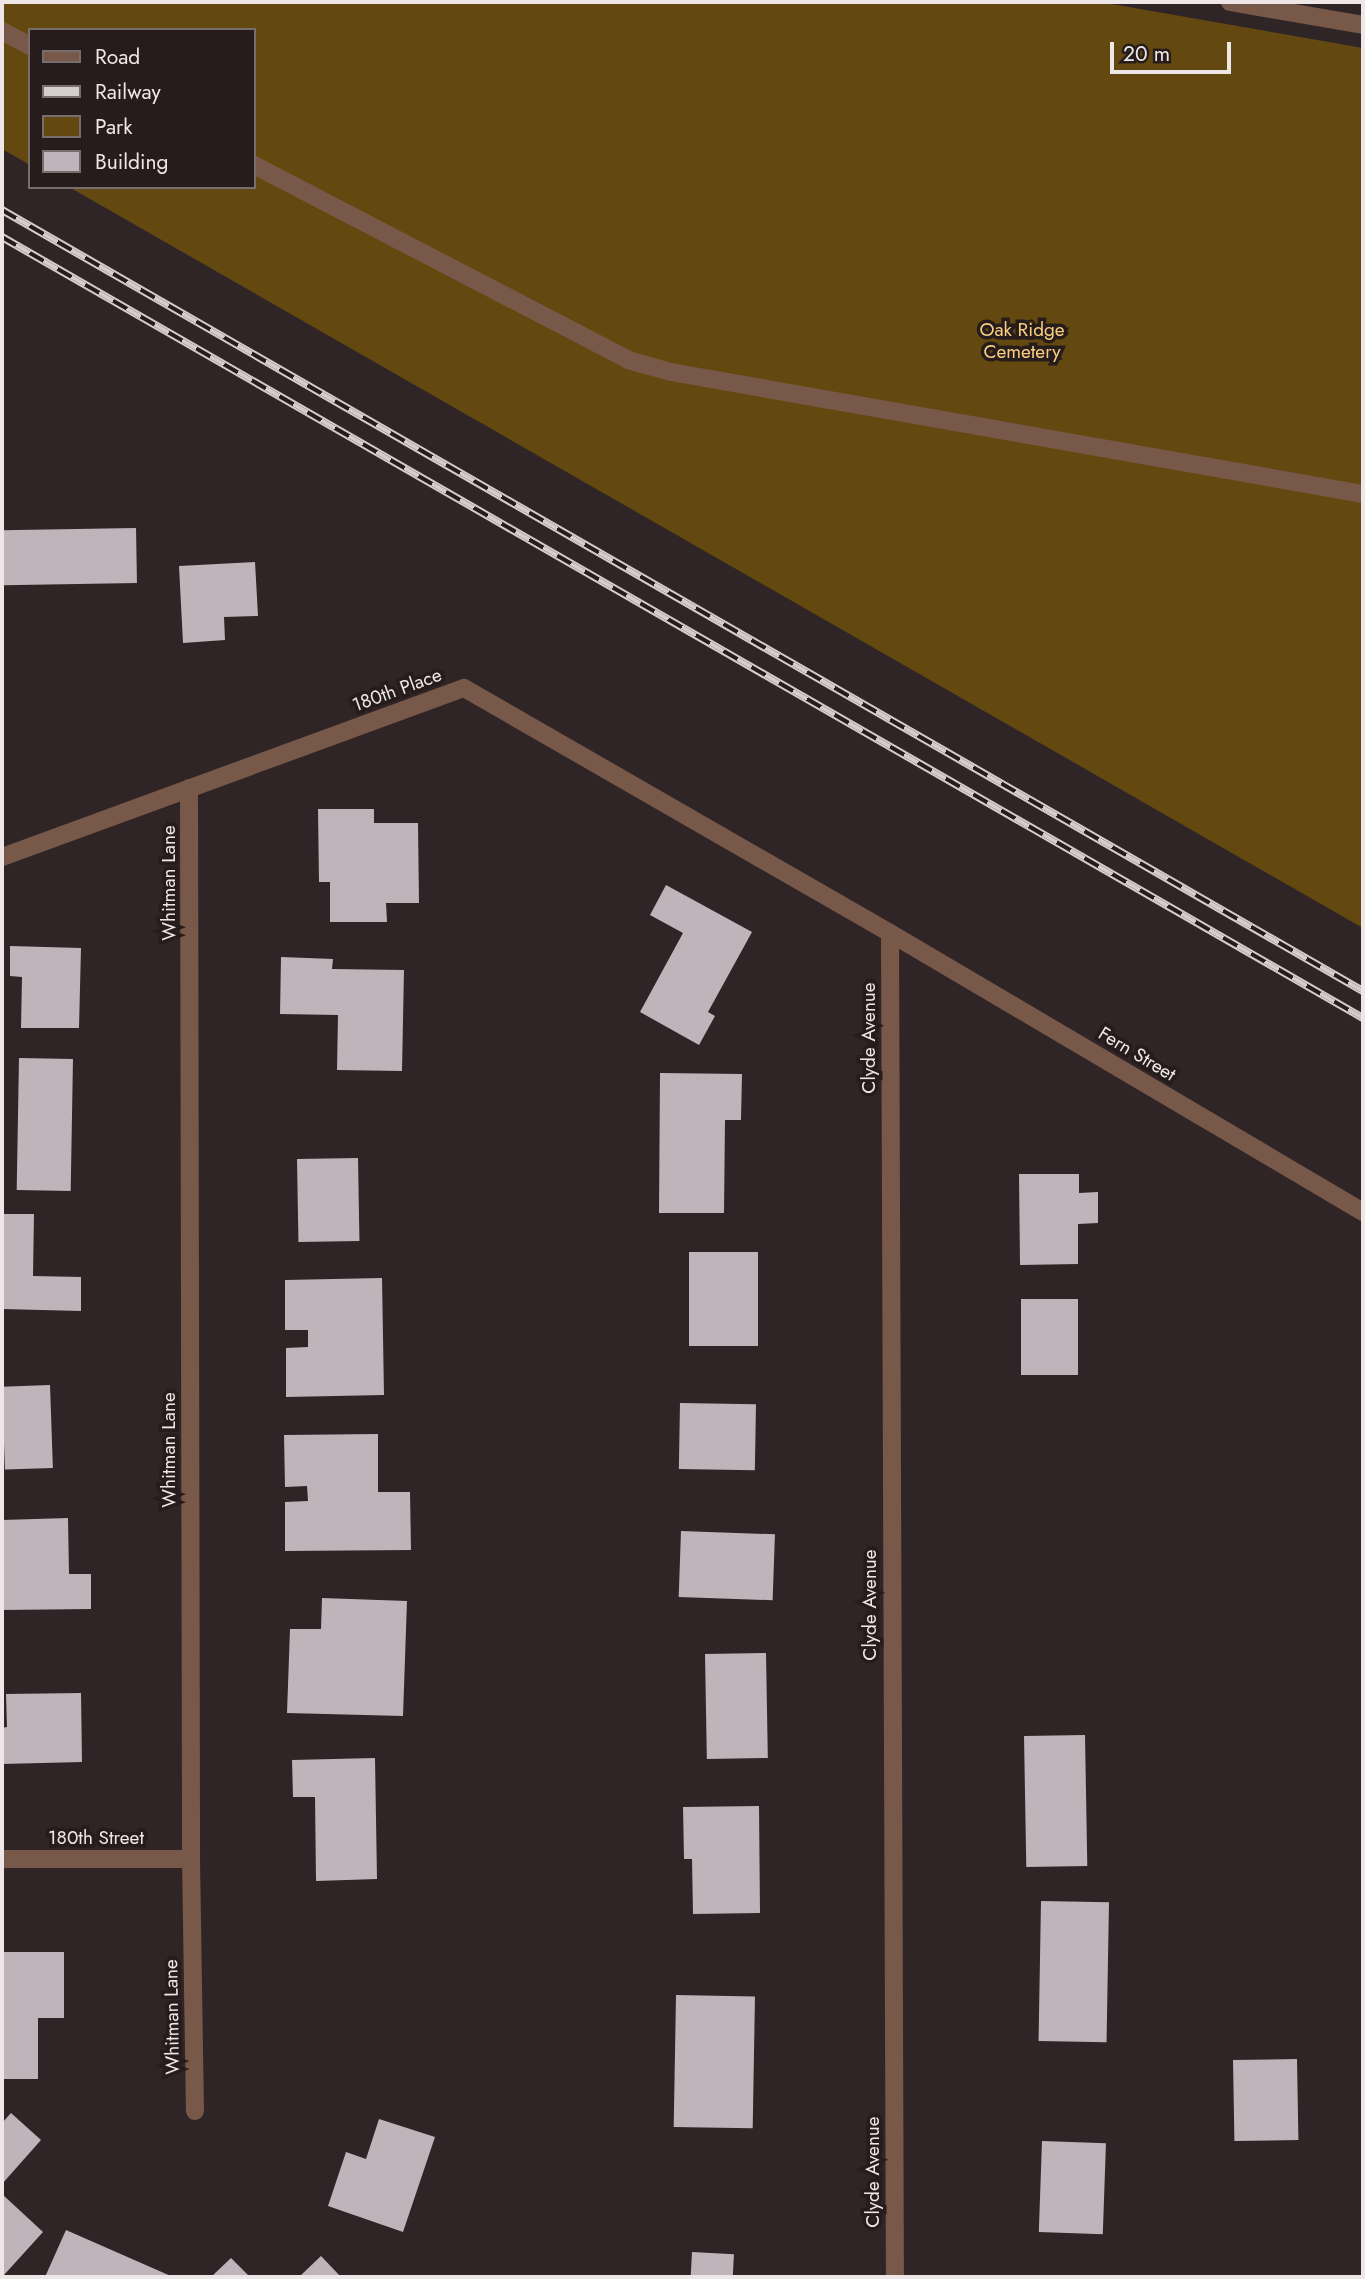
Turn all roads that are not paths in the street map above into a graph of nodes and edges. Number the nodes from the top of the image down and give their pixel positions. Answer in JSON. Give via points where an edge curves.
{"nodes":[{"id":1,"x":1230,"y":2,"type":"edge"},
{"id":2,"x":1363,"y":25,"type":"edge"},
{"id":3,"x":2,"y":31,"type":"edge"},
{"id":4,"x":28,"y":45,"type":"edge"},
{"id":5,"x":256,"y":166,"type":"edge"},
{"id":6,"x":1363,"y":494,"type":"edge"},
{"id":7,"x":189,"y":789,"type":"junction"},
{"id":8,"x":2,"y":857,"type":"edge"},
{"id":9,"x":890,"y":933,"type":"junction"},
{"id":10,"x":1363,"y":1212,"type":"edge"},
{"id":11,"x":2,"y":1859,"type":"edge"},
{"id":12,"x":191,"y":1859,"type":"junction"},
{"id":13,"x":195,"y":2111,"type":"dead end"},
{"id":14,"x":895,"y":2277,"type":"edge"}],
"edges":[{"from":1,"to":2,"type":"street"},
{"from":3,"to":4,"type":"street"},
{"from":5,"to":6,"type":"street","via":[[628,360],[671,372]]},
{"from":7,"to":8,"type":"street","name":"180th Place"},
{"from":7,"to":9,"type":"street","name":"180th Place","via":[[464,688]]},
{"from":7,"to":12,"type":"street","name":"Whitman Lane"},
{"from":9,"to":10,"type":"street","name":"Fern Street"},
{"from":9,"to":14,"type":"street","name":"Clyde Avenue"},
{"from":11,"to":12,"type":"street","name":"180th Street"},
{"from":12,"to":13,"type":"street","name":"Whitman Lane"}]}
